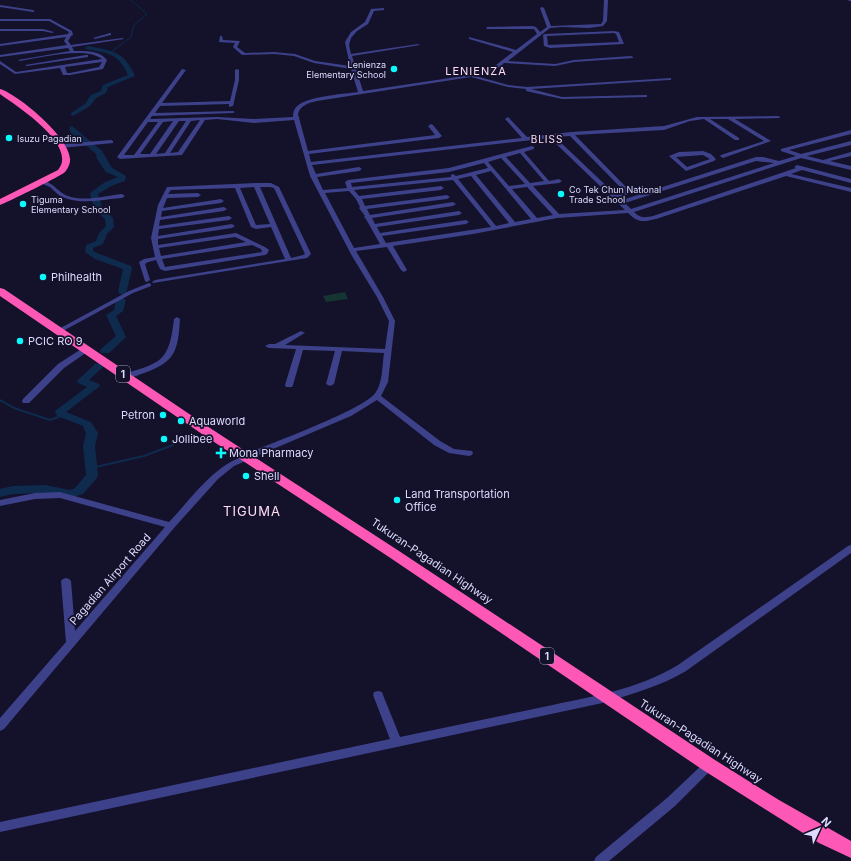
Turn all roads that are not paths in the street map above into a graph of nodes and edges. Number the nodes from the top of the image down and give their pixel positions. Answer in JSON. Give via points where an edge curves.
{"nodes":[{"id":1,"x":4,"y":0,"type":"edge"},
{"id":2,"x":606,"y":0,"type":"edge"},
{"id":3,"x":0,"y":2,"type":"edge"},
{"id":4,"x":0,"y":6,"type":"edge"},
{"id":5,"x":542,"y":8,"type":"dead end"},
{"id":6,"x":383,"y":9,"type":"dead end"},
{"id":7,"x":33,"y":11,"type":"dead end"},
{"id":8,"x":0,"y":20,"type":"edge"},
{"id":9,"x":0,"y":25,"type":"edge"},
{"id":10,"x":59,"y":25,"type":"junction"},
{"id":11,"x":487,"y":28,"type":"dead end"},
{"id":12,"x":549,"y":28,"type":"junction"},
{"id":13,"x":1,"y":30,"type":"edge"},
{"id":14,"x":52,"y":32,"type":"junction"},
{"id":15,"x":70,"y":32,"type":"junction"},
{"id":16,"x":7,"y":34,"type":"dead end"},
{"id":17,"x":110,"y":34,"type":"dead end"},
{"id":18,"x":538,"y":35,"type":"junction"},
{"id":19,"x":221,"y":37,"type":"dead end"},
{"id":20,"x":545,"y":37,"type":"junction"},
{"id":21,"x":620,"y":37,"type":"junction"},
{"id":22,"x":470,"y":38,"type":"dead end"},
{"id":23,"x":587,"y":38,"type":"junction"},
{"id":24,"x":122,"y":39,"type":"dead end"},
{"id":25,"x":572,"y":39,"type":"junction"},
{"id":26,"x":0,"y":40,"type":"edge"},
{"id":27,"x":66,"y":41,"type":"junction"},
{"id":28,"x":93,"y":43,"type":"junction"},
{"id":29,"x":0,"y":45,"type":"edge"},
{"id":30,"x":418,"y":45,"type":"dead end"},
{"id":31,"x":591,"y":45,"type":"junction"},
{"id":32,"x":69,"y":46,"type":"junction"},
{"id":33,"x":576,"y":46,"type":"junction"},
{"id":34,"x":6,"y":49,"type":"junction"},
{"id":35,"x":73,"y":52,"type":"junction"},
{"id":36,"x":517,"y":52,"type":"junction"},
{"id":37,"x":14,"y":54,"type":"junction"},
{"id":38,"x":97,"y":54,"type":"junction"},
{"id":39,"x":350,"y":55,"type":"junction"},
{"id":40,"x":0,"y":56,"type":"edge"},
{"id":41,"x":631,"y":57,"type":"dead end"},
{"id":42,"x":20,"y":60,"type":"junction"},
{"id":43,"x":105,"y":60,"type":"junction"},
{"id":44,"x":0,"y":62,"type":"edge"},
{"id":45,"x":504,"y":62,"type":"junction"},
{"id":46,"x":27,"y":65,"type":"junction"},
{"id":47,"x":62,"y":66,"type":"junction"},
{"id":48,"x":354,"y":68,"type":"junction"},
{"id":49,"x":33,"y":70,"type":"junction"},
{"id":50,"x":184,"y":70,"type":"dead end"},
{"id":51,"x":237,"y":70,"type":"dead end"},
{"id":52,"x":471,"y":76,"type":"junction"},
{"id":53,"x":669,"y":79,"type":"dead end"},
{"id":54,"x":519,"y":88,"type":"junction"},
{"id":55,"x":0,"y":91,"type":"edge"},
{"id":56,"x":361,"y":93,"type":"junction"},
{"id":57,"x":645,"y":96,"type":"dead end"},
{"id":58,"x":158,"y":105,"type":"junction"},
{"id":59,"x":232,"y":107,"type":"junction"},
{"id":60,"x":155,"y":110,"type":"junction"},
{"id":61,"x":151,"y":115,"type":"junction"},
{"id":62,"x":778,"y":117,"type":"dead end"},
{"id":63,"x":204,"y":118,"type":"junction"},
{"id":64,"x":296,"y":118,"type":"junction"},
{"id":65,"x":705,"y":118,"type":"junction"},
{"id":66,"x":730,"y":118,"type":"junction"},
{"id":67,"x":190,"y":119,"type":"junction"},
{"id":68,"x":234,"y":119,"type":"junction"},
{"id":69,"x":508,"y":119,"type":"dead end"},
{"id":70,"x":162,"y":120,"type":"junction"},
{"id":71,"x":177,"y":120,"type":"junction"},
{"id":72,"x":146,"y":121,"type":"junction"},
{"id":73,"x":431,"y":126,"type":"dead end"},
{"id":74,"x":851,"y":132,"type":"edge"},
{"id":75,"x":571,"y":134,"type":"junction"},
{"id":76,"x":551,"y":136,"type":"junction"},
{"id":77,"x":833,"y":137,"type":"junction"},
{"id":78,"x":526,"y":139,"type":"junction"},
{"id":79,"x":736,"y":139,"type":"dead end"},
{"id":80,"x":111,"y":142,"type":"dead end"},
{"id":81,"x":850,"y":144,"type":"edge"},
{"id":82,"x":61,"y":146,"type":"junction"},
{"id":83,"x":532,"y":148,"type":"dead end"},
{"id":84,"x":521,"y":151,"type":"junction"},
{"id":85,"x":306,"y":153,"type":"junction"},
{"id":86,"x":851,"y":154,"type":"edge"},
{"id":87,"x":152,"y":155,"type":"junction"},
{"id":88,"x":166,"y":155,"type":"junction"},
{"id":89,"x":136,"y":156,"type":"junction"},
{"id":90,"x":502,"y":156,"type":"junction"},
{"id":91,"x":723,"y":156,"type":"dead end"},
{"id":92,"x":801,"y":156,"type":"junction"},
{"id":93,"x":485,"y":161,"type":"junction"},
{"id":94,"x":823,"y":161,"type":"junction"},
{"id":95,"x":780,"y":163,"type":"junction"},
{"id":96,"x":309,"y":164,"type":"junction"},
{"id":97,"x":851,"y":164,"type":"edge"},
{"id":98,"x":844,"y":166,"type":"junction"},
{"id":99,"x":851,"y":168,"type":"edge"},
{"id":100,"x":359,"y":169,"type":"dead end"},
{"id":101,"x":492,"y":169,"type":"junction"},
{"id":102,"x":686,"y":169,"type":"junction"},
{"id":103,"x":800,"y":169,"type":"junction"},
{"id":104,"x":449,"y":170,"type":"junction"},
{"id":105,"x":607,"y":172,"type":"junction"},
{"id":106,"x":592,"y":174,"type":"junction"},
{"id":107,"x":786,"y":174,"type":"junction"},
{"id":108,"x":473,"y":175,"type":"junction"},
{"id":109,"x":313,"y":176,"type":"junction"},
{"id":110,"x":699,"y":177,"type":"junction"},
{"id":111,"x":455,"y":178,"type":"junction"},
{"id":112,"x":436,"y":180,"type":"junction"},
{"id":113,"x":559,"y":181,"type":"dead end"},
{"id":114,"x":851,"y":181,"type":"edge"},
{"id":115,"x":41,"y":182,"type":"junction"},
{"id":116,"x":548,"y":183,"type":"junction"},
{"id":117,"x":714,"y":184,"type":"junction"},
{"id":118,"x":256,"y":185,"type":"junction"},
{"id":119,"x":218,"y":186,"type":"junction"},
{"id":120,"x":237,"y":186,"type":"junction"},
{"id":121,"x":529,"y":186,"type":"junction"},
{"id":122,"x":441,"y":188,"type":"junction"},
{"id":123,"x":508,"y":188,"type":"junction"},
{"id":124,"x":350,"y":189,"type":"junction"},
{"id":125,"x":851,"y":190,"type":"edge"},
{"id":126,"x":321,"y":192,"type":"junction"},
{"id":127,"x":122,"y":196,"type":"dead end"},
{"id":128,"x":165,"y":196,"type":"junction"},
{"id":129,"x":447,"y":197,"type":"junction"},
{"id":130,"x":616,"y":197,"type":"junction"},
{"id":131,"x":358,"y":198,"type":"junction"},
{"id":132,"x":221,"y":201,"type":"junction"},
{"id":133,"x":0,"y":202,"type":"edge"},
{"id":134,"x":622,"y":202,"type":"junction"},
{"id":135,"x":201,"y":204,"type":"junction"},
{"id":136,"x":453,"y":204,"type":"junction"},
{"id":137,"x":362,"y":208,"type":"junction"},
{"id":138,"x":224,"y":209,"type":"junction"},
{"id":139,"x":160,"y":210,"type":"junction"},
{"id":140,"x":631,"y":211,"type":"junction"},
{"id":141,"x":459,"y":213,"type":"junction"},
{"id":142,"x":557,"y":216,"type":"junction"},
{"id":143,"x":367,"y":217,"type":"junction"},
{"id":144,"x":229,"y":218,"type":"junction"},
{"id":145,"x":158,"y":219,"type":"junction"},
{"id":146,"x":535,"y":220,"type":"junction"},
{"id":147,"x":466,"y":222,"type":"junction"},
{"id":148,"x":273,"y":225,"type":"junction"},
{"id":149,"x":514,"y":225,"type":"junction"},
{"id":150,"x":232,"y":226,"type":"junction"},
{"id":151,"x":373,"y":226,"type":"junction"},
{"id":152,"x":156,"y":228,"type":"junction"},
{"id":153,"x":495,"y":228,"type":"junction"},
{"id":154,"x":473,"y":232,"type":"junction"},
{"id":155,"x":236,"y":235,"type":"junction"},
{"id":156,"x":378,"y":235,"type":"junction"},
{"id":157,"x":154,"y":238,"type":"junction"},
{"id":158,"x":253,"y":243,"type":"junction"},
{"id":159,"x":387,"y":245,"type":"junction"},
{"id":160,"x":156,"y":247,"type":"junction"},
{"id":161,"x":352,"y":250,"type":"junction"},
{"id":162,"x":159,"y":258,"type":"junction"},
{"id":163,"x":289,"y":260,"type":"junction"},
{"id":164,"x":404,"y":270,"type":"dead end"},
{"id":165,"x":149,"y":282,"type":"junction"},
{"id":166,"x":0,"y":291,"type":"edge"},
{"id":167,"x":177,"y":319,"type":"dead end"},
{"id":168,"x":59,"y":331,"type":"junction"},
{"id":169,"x":301,"y":332,"type":"dead end"},
{"id":170,"x":300,"y":348,"type":"junction"},
{"id":171,"x":86,"y":350,"type":"junction"},
{"id":172,"x":339,"y":350,"type":"junction"},
{"id":173,"x":387,"y":351,"type":"junction"},
{"id":174,"x":126,"y":376,"type":"junction"},
{"id":175,"x":330,"y":384,"type":"dead end"},
{"id":176,"x":289,"y":385,"type":"dead end"},
{"id":177,"x":377,"y":396,"type":"junction"},
{"id":178,"x":26,"y":401,"type":"dead end"},
{"id":179,"x":469,"y":453,"type":"dead end"},
{"id":180,"x":251,"y":455,"type":"junction"},
{"id":181,"x":0,"y":503,"type":"edge"},
{"id":182,"x":171,"y":526,"type":"junction"},
{"id":183,"x":851,"y":548,"type":"edge"},
{"id":184,"x":66,"y":581,"type":"dead end"},
{"id":185,"x":71,"y":642,"type":"junction"},
{"id":186,"x":378,"y":695,"type":"dead end"},
{"id":187,"x":607,"y":698,"type":"junction"},
{"id":188,"x":0,"y":726,"type":"edge"},
{"id":189,"x":397,"y":743,"type":"junction"},
{"id":190,"x":709,"y":765,"type":"junction"},
{"id":191,"x":0,"y":827,"type":"edge"},
{"id":192,"x":851,"y":850,"type":"edge"},
{"id":193,"x":600,"y":861,"type":"edge"}],
"edges":[{"from":1,"to":3,"type":"street"},
{"from":2,"to":12,"type":"street","via":[[605,21],[602,24]]},
{"from":4,"to":7,"type":"street"},
{"from":5,"to":12,"type":"street"},
{"from":6,"to":39,"type":"street","via":[[372,10],[367,23],[348,39],[346,46]]},
{"from":8,"to":10,"type":"street","via":[[48,20]]},
{"from":9,"to":10,"type":"street"},
{"from":10,"to":15,"type":"street"},
{"from":11,"to":18,"type":"street","via":[[532,27]]},
{"from":12,"to":18,"type":"street"},
{"from":13,"to":14,"type":"street"},
{"from":13,"to":16,"type":"street"},
{"from":14,"to":15,"type":"street"},
{"from":14,"to":26,"type":"street"},
{"from":15,"to":27,"type":"street"},
{"from":15,"to":29,"type":"street"},
{"from":17,"to":28,"type":"street","via":[[94,38]]},
{"from":18,"to":20,"type":"street"},
{"from":18,"to":36,"type":"street"},
{"from":19,"to":48,"type":"street","via":[[221,41],[238,42],[235,47],[244,54],[293,55],[314,62]]},
{"from":20,"to":21,"type":"street","via":[[614,32]]},
{"from":20,"to":25,"type":"street"},
{"from":20,"to":33,"type":"street","via":[[547,46]]},
{"from":21,"to":23,"type":"street"},
{"from":21,"to":31,"type":"street","via":[[620,44]]},
{"from":22,"to":36,"type":"street"},
{"from":23,"to":25,"type":"street"},
{"from":23,"to":31,"type":"street"},
{"from":24,"to":28,"type":"street"},
{"from":25,"to":33,"type":"street"},
{"from":27,"to":32,"type":"street"},
{"from":27,"to":34,"type":"street"},
{"from":28,"to":32,"type":"street"},
{"from":29,"to":34,"type":"street"},
{"from":30,"to":39,"type":"street"},
{"from":31,"to":33,"type":"street"},
{"from":32,"to":35,"type":"street"},
{"from":32,"to":37,"type":"street"},
{"from":34,"to":37,"type":"street"},
{"from":35,"to":38,"type":"street"},
{"from":35,"to":42,"type":"street"},
{"from":36,"to":45,"type":"street"},
{"from":37,"to":40,"type":"street"},
{"from":37,"to":42,"type":"street"},
{"from":38,"to":43,"type":"street"},
{"from":38,"to":46,"type":"street"},
{"from":39,"to":48,"type":"street"},
{"from":41,"to":45,"type":"street","via":[[574,60],[555,65]]},
{"from":42,"to":46,"type":"street"},
{"from":43,"to":47,"type":"street"},
{"from":43,"to":47,"type":"street","via":[[101,68],[70,74],[64,73]]},
{"from":44,"to":49,"type":"street","via":[[15,73]]},
{"from":45,"to":52,"type":"street"},
{"from":46,"to":49,"type":"street"},
{"from":47,"to":49,"type":"street"},
{"from":48,"to":56,"type":"street"},
{"from":50,"to":58,"type":"street"},
{"from":51,"to":59,"type":"street"},
{"from":52,"to":54,"type":"street"},
{"from":52,"to":56,"type":"street"},
{"from":53,"to":54,"type":"street"},
{"from":54,"to":57,"type":"street","via":[[562,98]]},
{"from":55,"to":82,"type":"highway","via":[[40,119]]},
{"from":56,"to":64,"type":"street","via":[[305,103],[296,110]]},
{"from":58,"to":59,"type":"street"},
{"from":58,"to":60,"type":"street"},
{"from":59,"to":60,"type":"street"},
{"from":59,"to":61,"type":"street"},
{"from":59,"to":68,"type":"street"},
{"from":60,"to":61,"type":"street"},
{"from":61,"to":72,"type":"street"},
{"from":62,"to":66,"type":"street"},
{"from":63,"to":67,"type":"street"},
{"from":63,"to":68,"type":"street"},
{"from":63,"to":88,"type":"street","via":[[180,154]]},
{"from":64,"to":68,"type":"street","via":[[254,121]]},
{"from":64,"to":85,"type":"street"},
{"from":65,"to":66,"type":"street"},
{"from":65,"to":75,"type":"street","via":[[690,119],[664,128]]},
{"from":65,"to":79,"type":"street"},
{"from":66,"to":91,"type":"street","via":[[768,141]]},
{"from":67,"to":71,"type":"street"},
{"from":67,"to":88,"type":"street"},
{"from":69,"to":78,"type":"street"},
{"from":70,"to":71,"type":"street"},
{"from":70,"to":72,"type":"street"},
{"from":70,"to":89,"type":"street"},
{"from":71,"to":87,"type":"street"},
{"from":72,"to":89,"type":"street","via":[[120,157]]},
{"from":73,"to":85,"type":"street","via":[[439,136]]},
{"from":74,"to":77,"type":"street"},
{"from":75,"to":76,"type":"street"},
{"from":75,"to":105,"type":"street"},
{"from":76,"to":78,"type":"street"},
{"from":76,"to":106,"type":"street"},
{"from":77,"to":81,"type":"street"},
{"from":77,"to":92,"type":"street","via":[[782,150]]},
{"from":78,"to":96,"type":"street"},
{"from":80,"to":82,"type":"street"},
{"from":81,"to":92,"type":"street"},
{"from":82,"to":115,"type":"highway","via":[[67,161],[66,166]]},
{"from":83,"to":84,"type":"street"},
{"from":84,"to":90,"type":"street"},
{"from":84,"to":116,"type":"street"},
{"from":85,"to":96,"type":"street"},
{"from":86,"to":94,"type":"street"},
{"from":87,"to":88,"type":"street"},
{"from":87,"to":89,"type":"street"},
{"from":90,"to":93,"type":"street"},
{"from":90,"to":121,"type":"street"},
{"from":92,"to":94,"type":"street"},
{"from":92,"to":95,"type":"street"},
{"from":93,"to":101,"type":"street"},
{"from":93,"to":104,"type":"street"},
{"from":94,"to":98,"type":"street"},
{"from":95,"to":103,"type":"street"},
{"from":95,"to":110,"type":"street","via":[[756,159]]},
{"from":95,"to":117,"type":"street"},
{"from":96,"to":109,"type":"street"},
{"from":97,"to":98,"type":"street"},
{"from":98,"to":99,"type":"street"},
{"from":100,"to":109,"type":"street"},
{"from":101,"to":108,"type":"street"},
{"from":101,"to":123,"type":"street"},
{"from":102,"to":102,"type":"street","via":[[708,162],[713,159],[702,153],[673,155],[673,158]]},
{"from":102,"to":110,"type":"street"},
{"from":103,"to":107,"type":"street"},
{"from":103,"to":114,"type":"street"},
{"from":104,"to":111,"type":"street"},
{"from":104,"to":124,"type":"street","via":[[351,180],[348,183]]},
{"from":105,"to":106,"type":"street"},
{"from":105,"to":130,"type":"street","via":[[626,190],[625,194]]},
{"from":106,"to":130,"type":"street"},
{"from":107,"to":125,"type":"street"},
{"from":107,"to":140,"type":"street","via":[[649,220],[640,219]]},
{"from":108,"to":111,"type":"street"},
{"from":108,"to":149,"type":"street"},
{"from":109,"to":126,"type":"street"},
{"from":110,"to":117,"type":"street"},
{"from":110,"to":134,"type":"street"},
{"from":111,"to":112,"type":"street"},
{"from":111,"to":153,"type":"street"},
{"from":112,"to":122,"type":"street"},
{"from":112,"to":124,"type":"street"},
{"from":113,"to":116,"type":"street"},
{"from":115,"to":127,"type":"street","via":[[50,184],[58,192],[71,198]]},
{"from":115,"to":133,"type":"highway"},
{"from":116,"to":121,"type":"street"},
{"from":117,"to":140,"type":"street"},
{"from":118,"to":120,"type":"street"},
{"from":118,"to":148,"type":"street"},
{"from":118,"to":163,"type":"street","via":[[276,187],[308,254]]},
{"from":119,"to":120,"type":"street"},
{"from":119,"to":128,"type":"street","via":[[170,187]]},
{"from":119,"to":132,"type":"street"},
{"from":120,"to":148,"type":"street","via":[[253,226]]},
{"from":121,"to":123,"type":"street"},
{"from":121,"to":142,"type":"street"},
{"from":122,"to":129,"type":"street"},
{"from":122,"to":131,"type":"street"},
{"from":123,"to":146,"type":"street"},
{"from":124,"to":126,"type":"street"},
{"from":124,"to":131,"type":"street"},
{"from":126,"to":161,"type":"street"},
{"from":128,"to":135,"type":"street","via":[[198,195]]},
{"from":128,"to":139,"type":"street"},
{"from":129,"to":136,"type":"street"},
{"from":129,"to":137,"type":"street"},
{"from":130,"to":134,"type":"street"},
{"from":131,"to":137,"type":"street"},
{"from":132,"to":135,"type":"street"},
{"from":132,"to":138,"type":"street"},
{"from":134,"to":140,"type":"street"},
{"from":135,"to":139,"type":"street"},
{"from":136,"to":141,"type":"street"},
{"from":136,"to":143,"type":"street"},
{"from":137,"to":143,"type":"street"},
{"from":138,"to":144,"type":"street"},
{"from":138,"to":145,"type":"street"},
{"from":139,"to":145,"type":"street"},
{"from":140,"to":142,"type":"street"},
{"from":141,"to":147,"type":"street"},
{"from":141,"to":151,"type":"street"},
{"from":142,"to":146,"type":"street"},
{"from":143,"to":151,"type":"street"},
{"from":144,"to":150,"type":"street"},
{"from":144,"to":152,"type":"street"},
{"from":145,"to":152,"type":"street"},
{"from":146,"to":149,"type":"street"},
{"from":147,"to":154,"type":"street"},
{"from":147,"to":156,"type":"street"},
{"from":148,"to":163,"type":"street"},
{"from":149,"to":153,"type":"street"},
{"from":150,"to":155,"type":"street"},
{"from":150,"to":157,"type":"street"},
{"from":151,"to":156,"type":"street"},
{"from":152,"to":157,"type":"street"},
{"from":153,"to":154,"type":"street"},
{"from":154,"to":159,"type":"street"},
{"from":155,"to":158,"type":"street"},
{"from":155,"to":160,"type":"street"},
{"from":156,"to":159,"type":"street"},
{"from":157,"to":160,"type":"street"},
{"from":158,"to":162,"type":"street"},
{"from":158,"to":162,"type":"street","via":[[266,252],[256,256],[165,269],[162,268]]},
{"from":159,"to":161,"type":"street"},
{"from":159,"to":164,"type":"street"},
{"from":160,"to":162,"type":"street"},
{"from":161,"to":173,"type":"street","via":[[390,314],[392,321]]},
{"from":162,"to":165,"type":"street","via":[[142,262]]},
{"from":163,"to":165,"type":"street"},
{"from":165,"to":168,"type":"street"},
{"from":166,"to":168,"type":"highway","name":"Tukuran-Pagadian Highway","number":"1"},
{"from":167,"to":174,"type":"street","via":[[172,348],[165,362],[160,366]]},
{"from":168,"to":171,"type":"highway","name":"Tukuran-Pagadian Highway","number":"1"},
{"from":169,"to":170,"type":"street","via":[[273,346]]},
{"from":170,"to":172,"type":"street"},
{"from":170,"to":176,"type":"street"},
{"from":171,"to":174,"type":"highway","name":"Tukuran-Pagadian Highway","number":"1"},
{"from":171,"to":178,"type":"street","via":[[61,366]]},
{"from":172,"to":173,"type":"street"},
{"from":172,"to":175,"type":"street"},
{"from":173,"to":177,"type":"street","via":[[384,382]]},
{"from":174,"to":180,"type":"highway","name":"Tukuran-Pagadian Highway","number":"1"},
{"from":177,"to":179,"type":"street","via":[[437,443],[452,451]]},
{"from":177,"to":180,"type":"street","name":"Pagadian Airport Road","via":[[348,414]]},
{"from":180,"to":182,"type":"street","name":"Pagadian Airport Road","via":[[223,470]]},
{"from":180,"to":187,"type":"highway","name":"Tukuran-Pagadian Highway","number":"1"},
{"from":181,"to":182,"type":"street","via":[[35,496],[60,495]]},
{"from":182,"to":185,"type":"street","name":"Pagadian Airport Road"},
{"from":183,"to":187,"type":"street","via":[[682,668],[667,677]]},
{"from":184,"to":185,"type":"street"},
{"from":185,"to":188,"type":"street","name":"Pagadian Airport Road"},
{"from":186,"to":189,"type":"street"},
{"from":187,"to":189,"type":"street"},
{"from":187,"to":190,"type":"highway","name":"Tukuran-Pagadian Highway","number":"1"},
{"from":189,"to":191,"type":"street"},
{"from":190,"to":192,"type":"highway","name":"Tukuran-Pagadian Highway","number":"1","via":[[786,814]]},
{"from":190,"to":193,"type":"street","via":[[671,802]]}]}
